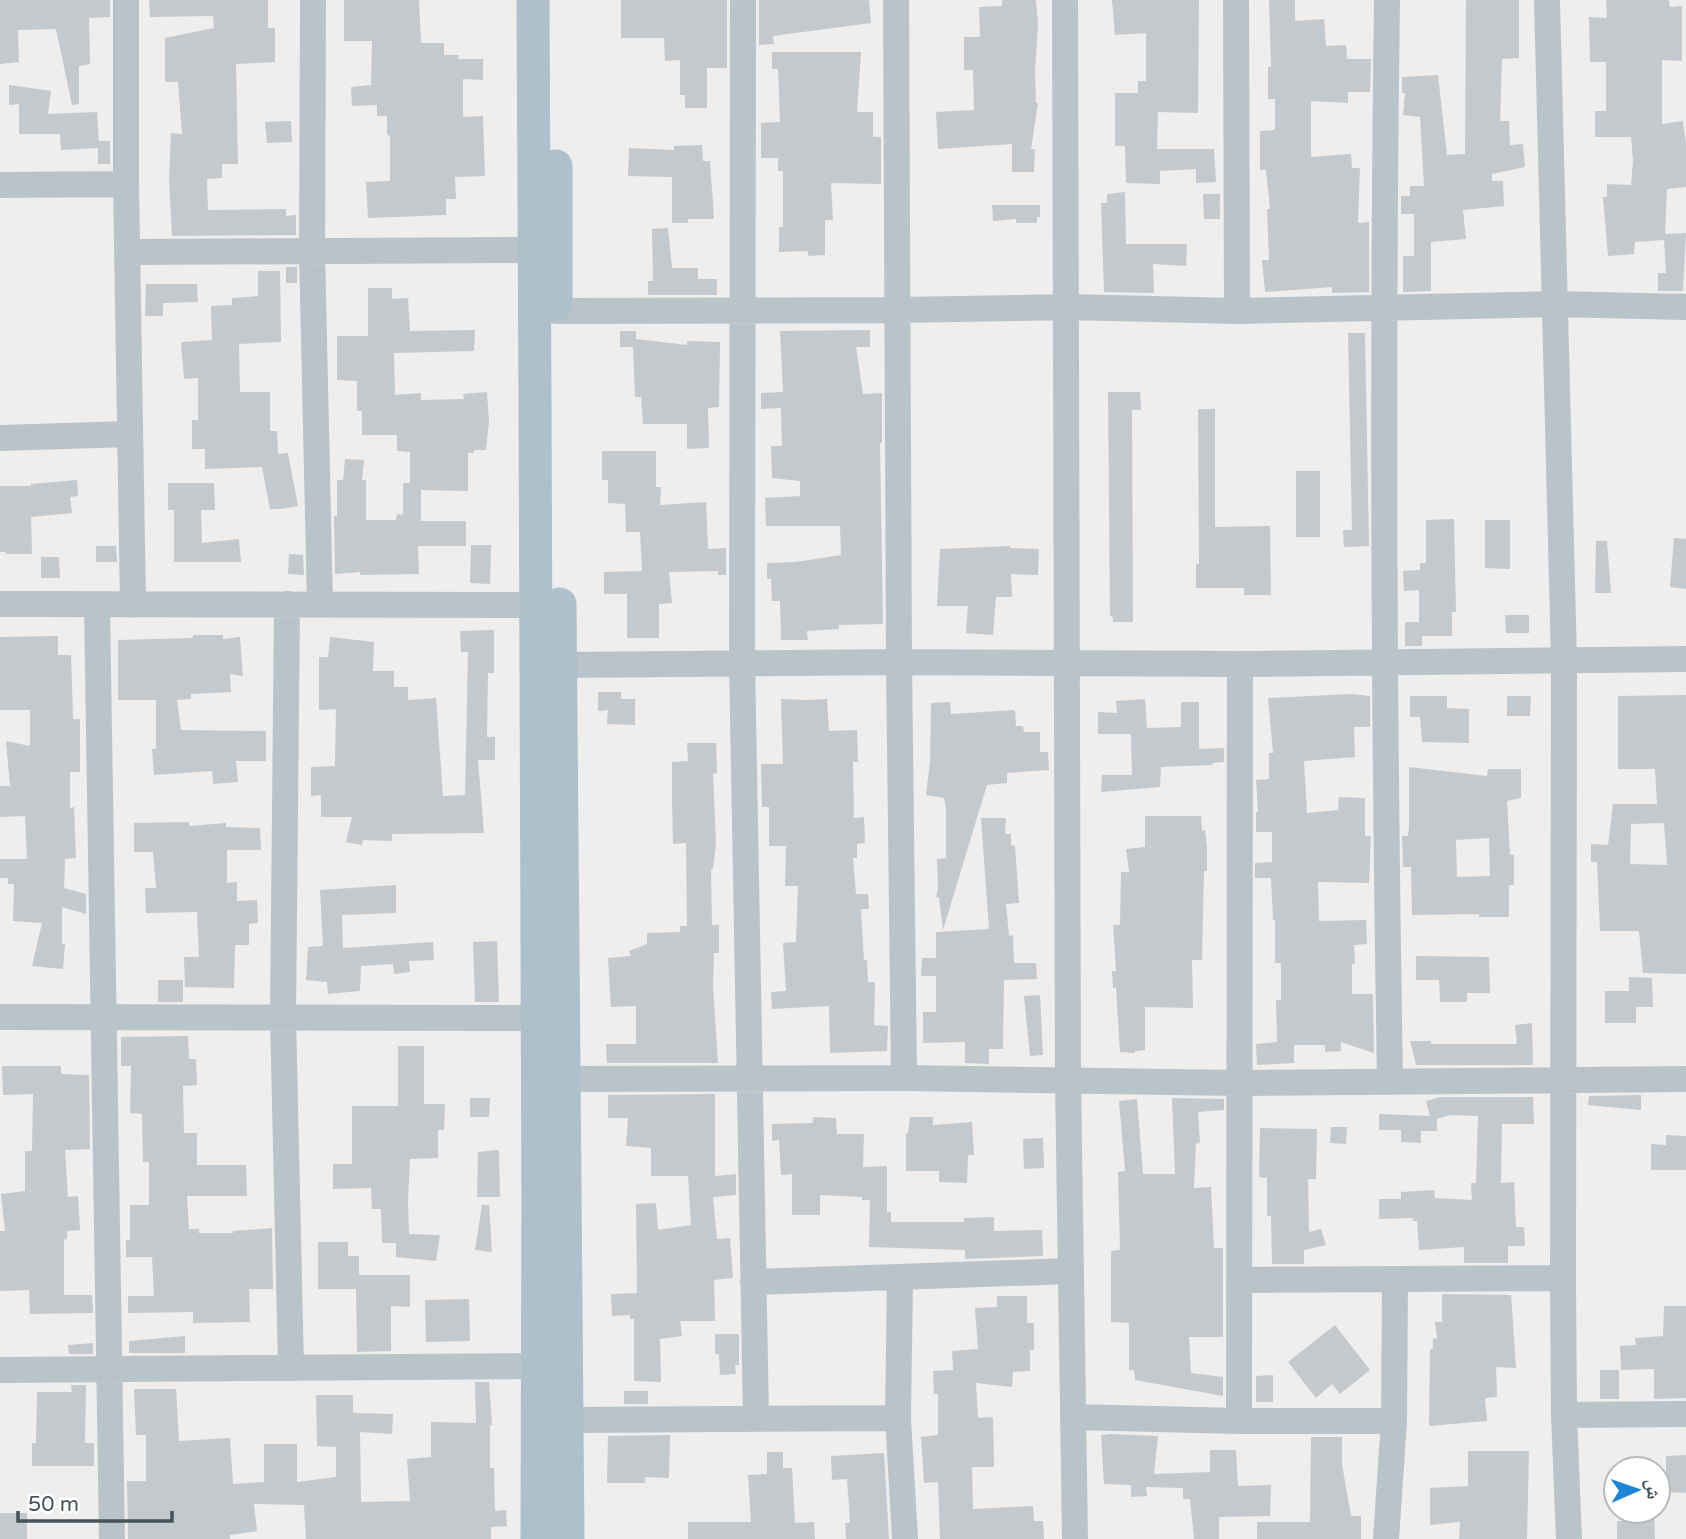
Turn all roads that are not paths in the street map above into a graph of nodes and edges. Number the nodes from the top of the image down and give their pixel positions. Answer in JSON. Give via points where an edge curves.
{"nodes":[{"id":1,"x":126,"y":0,"type":"edge"},
{"id":2,"x":313,"y":0,"type":"edge"},
{"id":3,"x":533,"y":0,"type":"edge"},
{"id":4,"x":556,"y":0,"type":"edge"},
{"id":5,"x":743,"y":0,"type":"edge"},
{"id":6,"x":896,"y":0,"type":"edge"},
{"id":7,"x":1065,"y":0,"type":"edge"},
{"id":8,"x":1236,"y":0,"type":"edge"},
{"id":9,"x":1387,"y":0,"type":"edge"},
{"id":10,"x":1547,"y":0,"type":"edge"},
{"id":11,"x":126,"y":184,"type":"junction"},
{"id":12,"x":0,"y":185,"type":"edge"},
{"id":13,"x":533,"y":250,"type":"junction"},
{"id":14,"x":312,"y":251,"type":"junction"},
{"id":15,"x":129,"y":252,"type":"junction"},
{"id":16,"x":1555,"y":304,"type":"junction"},
{"id":17,"x":1068,"y":307,"type":"junction"},
{"id":18,"x":1686,"y":307,"type":"edge"},
{"id":19,"x":1383,"y":309,"type":"junction"},
{"id":20,"x":897,"y":310,"type":"junction"},
{"id":21,"x":556,"y":311,"type":"junction"},
{"id":22,"x":743,"y":311,"type":"junction"},
{"id":23,"x":1237,"y":311,"type":"junction"},
{"id":24,"x":130,"y":435,"type":"junction"},
{"id":25,"x":0,"y":438,"type":"edge"},
{"id":26,"x":0,"y":604,"type":"edge"},
{"id":27,"x":286,"y":604,"type":"junction"},
{"id":28,"x":320,"y":604,"type":"junction"},
{"id":29,"x":134,"y":605,"type":"junction"},
{"id":30,"x":549,"y":605,"type":"junction"},
{"id":31,"x":97,"y":606,"type":"junction"},
{"id":32,"x":1686,"y":659,"type":"edge"},
{"id":33,"x":1564,"y":660,"type":"junction"},
{"id":34,"x":743,"y":662,"type":"junction"},
{"id":35,"x":899,"y":662,"type":"junction"},
{"id":36,"x":1069,"y":663,"type":"junction"},
{"id":37,"x":1383,"y":663,"type":"junction"},
{"id":38,"x":1240,"y":664,"type":"junction"},
{"id":39,"x":562,"y":665,"type":"junction"},
{"id":40,"x":551,"y":918,"type":"junction"},
{"id":41,"x":104,"y":1016,"type":"junction"},
{"id":42,"x":283,"y":1016,"type":"junction"},
{"id":43,"x":0,"y":1017,"type":"edge"},
{"id":44,"x":538,"y":1018,"type":"junction"},
{"id":45,"x":904,"y":1078,"type":"junction"},
{"id":46,"x":564,"y":1079,"type":"junction"},
{"id":47,"x":750,"y":1079,"type":"junction"},
{"id":48,"x":1686,"y":1079,"type":"edge"},
{"id":49,"x":1068,"y":1080,"type":"junction"},
{"id":50,"x":1563,"y":1081,"type":"junction"},
{"id":51,"x":1390,"y":1082,"type":"junction"},
{"id":52,"x":1238,"y":1083,"type":"junction"},
{"id":53,"x":1071,"y":1271,"type":"junction"},
{"id":54,"x":900,"y":1278,"type":"junction"},
{"id":55,"x":1563,"y":1278,"type":"junction"},
{"id":56,"x":1239,"y":1280,"type":"junction"},
{"id":57,"x":1395,"y":1280,"type":"junction"},
{"id":58,"x":753,"y":1282,"type":"junction"},
{"id":59,"x":536,"y":1366,"type":"junction"},
{"id":60,"x":291,"y":1368,"type":"junction"},
{"id":61,"x":108,"y":1369,"type":"junction"},
{"id":62,"x":0,"y":1370,"type":"edge"},
{"id":63,"x":1686,"y":1414,"type":"edge"},
{"id":64,"x":1564,"y":1415,"type":"junction"},
{"id":65,"x":1073,"y":1417,"type":"junction"},
{"id":66,"x":756,"y":1418,"type":"junction"},
{"id":67,"x":898,"y":1418,"type":"junction"},
{"id":68,"x":568,"y":1420,"type":"junction"},
{"id":69,"x":1239,"y":1421,"type":"junction"},
{"id":70,"x":1394,"y":1421,"type":"junction"},
{"id":71,"x":113,"y":1539,"type":"edge"},
{"id":72,"x":537,"y":1539,"type":"edge"},
{"id":73,"x":568,"y":1539,"type":"edge"},
{"id":74,"x":905,"y":1539,"type":"edge"},
{"id":75,"x":1076,"y":1539,"type":"edge"},
{"id":76,"x":1386,"y":1539,"type":"edge"},
{"id":77,"x":1569,"y":1539,"type":"edge"}],
"edges":[{"from":1,"to":11,"type":"street"},
{"from":2,"to":14,"type":"street"},
{"from":3,"to":13,"type":"main road"},
{"from":4,"to":21,"type":"main road"},
{"from":5,"to":22,"type":"street"},
{"from":6,"to":20,"type":"street"},
{"from":7,"to":17,"type":"street"},
{"from":8,"to":23,"type":"street"},
{"from":9,"to":19,"type":"street"},
{"from":10,"to":16,"type":"street"},
{"from":11,"to":12,"type":"street"},
{"from":11,"to":15,"type":"street"},
{"from":13,"to":14,"type":"street"},
{"from":13,"to":30,"type":"main road"},
{"from":14,"to":15,"type":"street"},
{"from":14,"to":28,"type":"street"},
{"from":15,"to":24,"type":"street"},
{"from":16,"to":18,"type":"street"},
{"from":16,"to":19,"type":"street"},
{"from":16,"to":33,"type":"street"},
{"from":17,"to":20,"type":"street"},
{"from":17,"to":23,"type":"street"},
{"from":17,"to":36,"type":"street"},
{"from":19,"to":23,"type":"street"},
{"from":19,"to":37,"type":"street"},
{"from":20,"to":22,"type":"street"},
{"from":20,"to":35,"type":"street"},
{"from":21,"to":22,"type":"street"},
{"from":21,"to":30,"type":"main road"},
{"from":22,"to":34,"type":"street"},
{"from":24,"to":25,"type":"street"},
{"from":24,"to":29,"type":"street"},
{"from":26,"to":31,"type":"street"},
{"from":27,"to":28,"type":"street"},
{"from":27,"to":29,"type":"street"},
{"from":27,"to":42,"type":"street"},
{"from":28,"to":30,"type":"street"},
{"from":29,"to":31,"type":"street"},
{"from":30,"to":39,"type":"main road"},
{"from":30,"to":40,"type":"main road"},
{"from":31,"to":41,"type":"street"},
{"from":32,"to":33,"type":"street"},
{"from":33,"to":37,"type":"street"},
{"from":33,"to":50,"type":"street"},
{"from":34,"to":35,"type":"street"},
{"from":34,"to":39,"type":"street"},
{"from":34,"to":47,"type":"street"},
{"from":35,"to":36,"type":"street"},
{"from":35,"to":45,"type":"street"},
{"from":36,"to":38,"type":"street"},
{"from":36,"to":49,"type":"street"},
{"from":37,"to":38,"type":"street"},
{"from":37,"to":51,"type":"street"},
{"from":38,"to":52,"type":"street"},
{"from":39,"to":40,"type":"main road"},
{"from":40,"to":44,"type":"main road"},
{"from":40,"to":46,"type":"main road"},
{"from":41,"to":42,"type":"street"},
{"from":41,"to":43,"type":"street"},
{"from":41,"to":61,"type":"street"},
{"from":42,"to":44,"type":"street"},
{"from":42,"to":60,"type":"street"},
{"from":44,"to":59,"type":"main road"},
{"from":45,"to":47,"type":"street"},
{"from":45,"to":49,"type":"street"},
{"from":46,"to":47,"type":"street"},
{"from":46,"to":68,"type":"main road"},
{"from":47,"to":58,"type":"street"},
{"from":48,"to":50,"type":"street"},
{"from":49,"to":52,"type":"street"},
{"from":49,"to":53,"type":"street"},
{"from":50,"to":51,"type":"street"},
{"from":50,"to":55,"type":"street"},
{"from":51,"to":52,"type":"street"},
{"from":52,"to":56,"type":"street"},
{"from":53,"to":54,"type":"street"},
{"from":53,"to":65,"type":"street"},
{"from":54,"to":58,"type":"street"},
{"from":54,"to":67,"type":"street"},
{"from":55,"to":57,"type":"street"},
{"from":55,"to":64,"type":"street"},
{"from":56,"to":57,"type":"street"},
{"from":56,"to":69,"type":"street"},
{"from":57,"to":70,"type":"street"},
{"from":58,"to":66,"type":"street"},
{"from":59,"to":60,"type":"street"},
{"from":59,"to":72,"type":"main road"},
{"from":60,"to":61,"type":"street"},
{"from":61,"to":62,"type":"street"},
{"from":61,"to":71,"type":"street"},
{"from":63,"to":64,"type":"street"},
{"from":64,"to":77,"type":"street"},
{"from":65,"to":69,"type":"street"},
{"from":65,"to":75,"type":"street"},
{"from":66,"to":67,"type":"street"},
{"from":66,"to":68,"type":"street"},
{"from":67,"to":74,"type":"street"},
{"from":68,"to":73,"type":"main road"},
{"from":69,"to":70,"type":"street"},
{"from":70,"to":76,"type":"street"}]}
